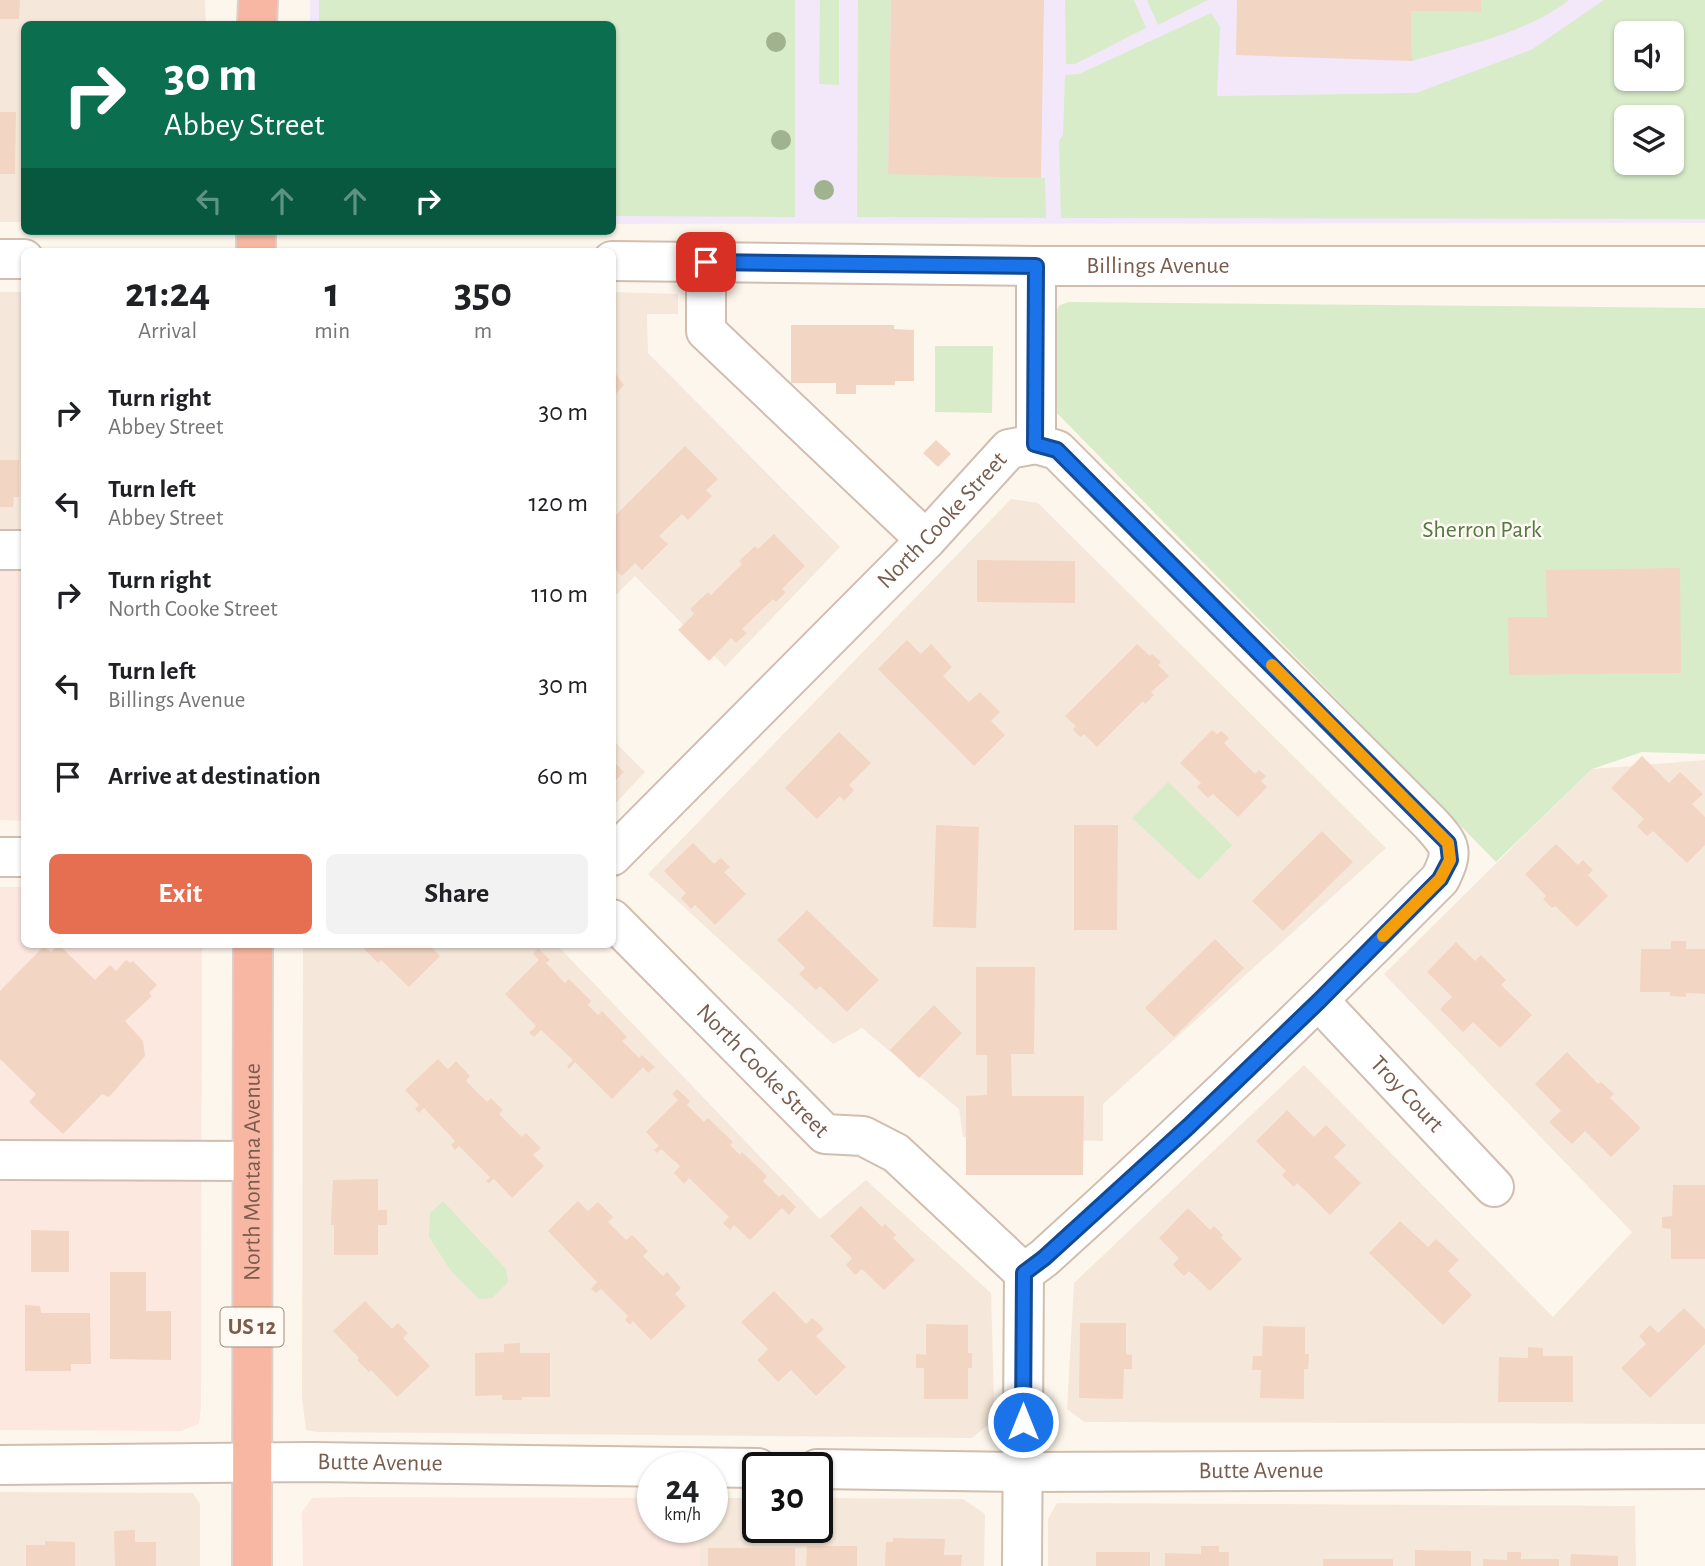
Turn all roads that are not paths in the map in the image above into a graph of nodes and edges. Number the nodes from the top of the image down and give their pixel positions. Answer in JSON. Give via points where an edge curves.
{"nodes":[{"id":1,"x":257,"y":0,"type":"edge"},
{"id":2,"x":257,"y":21,"type":"edge"},
{"id":3,"x":0,"y":258,"type":"edge"},
{"id":4,"x":21,"y":259,"type":"edge"},
{"id":5,"x":616,"y":261,"type":"edge"},
{"id":6,"x":706,"y":262,"type":"junction"},
{"id":7,"x":1036,"y":266,"type":"junction"},
{"id":8,"x":1705,"y":266,"type":"edge"},
{"id":9,"x":1035,"y":444,"type":"junction"},
{"id":10,"x":926,"y":540,"type":"junction"},
{"id":11,"x":0,"y":550,"type":"edge"},
{"id":12,"x":21,"y":550,"type":"edge"},
{"id":13,"x":616,"y":852,"type":"edge"},
{"id":14,"x":0,"y":857,"type":"edge"},
{"id":15,"x":21,"y":857,"type":"edge"},
{"id":16,"x":616,"y":923,"type":"edge"},
{"id":17,"x":254,"y":948,"type":"edge"},
{"id":18,"x":1319,"y":1001,"type":"junction"},
{"id":19,"x":0,"y":1160,"type":"edge"},
{"id":20,"x":252,"y":1161,"type":"junction"},
{"id":21,"x":1494,"y":1187,"type":"dead end"},
{"id":22,"x":1024,"y":1273,"type":"junction"},
{"id":23,"x":252,"y":1462,"type":"junction"},
{"id":24,"x":0,"y":1465,"type":"edge"},
{"id":25,"x":742,"y":1468,"type":"edge"},
{"id":26,"x":833,"y":1469,"type":"edge"},
{"id":27,"x":1705,"y":1469,"type":"edge"},
{"id":28,"x":1023,"y":1472,"type":"junction"},
{"id":29,"x":252,"y":1566,"type":"edge"},
{"id":30,"x":1023,"y":1566,"type":"edge"}],
"edges":[{"from":1,"to":2,"type":"highway"},
{"from":3,"to":4,"type":"street"},
{"from":5,"to":6,"type":"street","name":"Billings Avenue"},
{"from":6,"to":7,"type":"street","name":"Billings Avenue"},
{"from":6,"to":10,"type":"street","via":[[706,331]]},
{"from":7,"to":8,"type":"street","name":"Billings Avenue"},
{"from":7,"to":9,"type":"street","name":"North Cooke Street"},
{"from":9,"to":10,"type":"street","name":"North Cooke Street","via":[[1009,449]]},
{"from":9,"to":18,"type":"street","via":[[1057,450],[1448,843],[1450,860],[1440,879]]},
{"from":10,"to":13,"type":"street","name":"North Cooke Street"},
{"from":11,"to":12,"type":"street"},
{"from":14,"to":15,"type":"street"},
{"from":16,"to":22,"type":"street","name":"North Cooke Street","via":[[825,1134],[863,1136],[897,1153]]},
{"from":17,"to":20,"type":"highway","name":"North Montana Avenue","number":"US 12"},
{"from":18,"to":21,"type":"street","name":"Troy Court"},
{"from":18,"to":22,"type":"street","via":[[1189,1126]]},
{"from":19,"to":20,"type":"street"},
{"from":20,"to":23,"type":"highway","name":"North Montana Avenue","number":"US 12"},
{"from":22,"to":28,"type":"street"},
{"from":23,"to":24,"type":"street","name":"Butte Avenue"},
{"from":23,"to":25,"type":"street","name":"Butte Avenue"},
{"from":23,"to":29,"type":"highway","name":"North Montana Avenue","number":"US 12"},
{"from":26,"to":28,"type":"street","name":"Butte Avenue"},
{"from":27,"to":28,"type":"street","name":"Butte Avenue"},
{"from":28,"to":30,"type":"street"}]}
